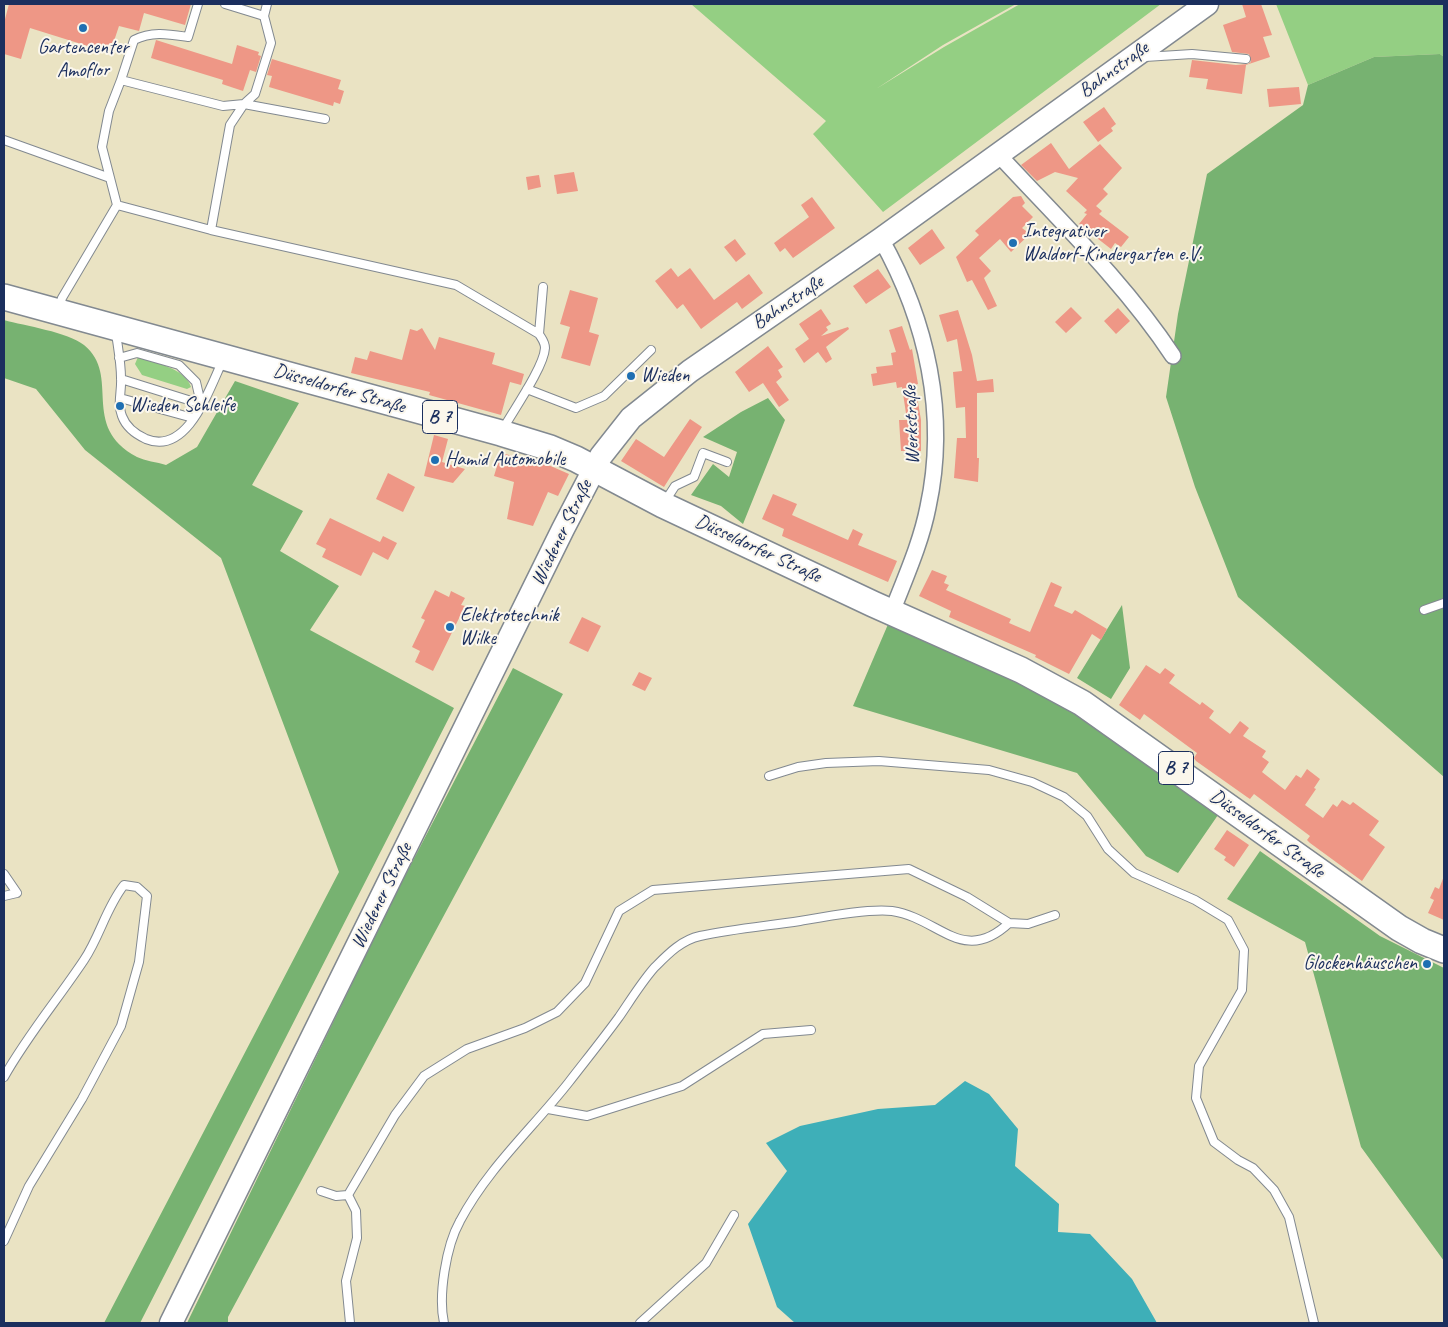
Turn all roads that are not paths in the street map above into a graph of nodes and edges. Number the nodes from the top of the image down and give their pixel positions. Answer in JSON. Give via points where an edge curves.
{"nodes":[{"id":1,"x":198,"y":4,"type":"edge"},
{"id":2,"x":225,"y":4,"type":"edge"},
{"id":3,"x":267,"y":4,"type":"edge"},
{"id":4,"x":1207,"y":4,"type":"edge"},
{"id":5,"x":264,"y":16,"type":"junction"},
{"id":6,"x":1131,"y":58,"type":"junction"},
{"id":7,"x":1246,"y":59,"type":"dead end"},
{"id":8,"x":121,"y":80,"type":"junction"},
{"id":9,"x":244,"y":104,"type":"junction"},
{"id":10,"x":325,"y":119,"type":"dead end"},
{"id":11,"x":4,"y":140,"type":"edge"},
{"id":12,"x":998,"y":154,"type":"junction"},
{"id":13,"x":110,"y":178,"type":"junction"},
{"id":14,"x":116,"y":205,"type":"junction"},
{"id":15,"x":212,"y":230,"type":"junction"},
{"id":16,"x":881,"y":239,"type":"junction"},
{"id":17,"x":543,"y":287,"type":"dead end"},
{"id":18,"x":4,"y":297,"type":"edge"},
{"id":19,"x":58,"y":312,"type":"junction"},
{"id":20,"x":116,"y":328,"type":"junction"},
{"id":21,"x":539,"y":334,"type":"junction"},
{"id":22,"x":652,"y":350,"type":"dead end"},
{"id":23,"x":1173,"y":356,"type":"dead end"},
{"id":24,"x":224,"y":357,"type":"junction"},
{"id":25,"x":119,"y":358,"type":"junction"},
{"id":26,"x":121,"y":379,"type":"junction"},
{"id":27,"x":526,"y":389,"type":"junction"},
{"id":28,"x":120,"y":398,"type":"junction"},
{"id":29,"x":201,"y":404,"type":"junction"},
{"id":30,"x":194,"y":418,"type":"junction"},
{"id":31,"x":501,"y":433,"type":"junction"},
{"id":32,"x":727,"y":462,"type":"dead end"},
{"id":33,"x":594,"y":468,"type":"junction"},
{"id":34,"x":663,"y":505,"type":"junction"},
{"id":35,"x":1444,"y":603,"type":"edge"},
{"id":36,"x":1424,"y":610,"type":"dead end"},
{"id":37,"x":892,"y":612,"type":"junction"},
{"id":38,"x":769,"y":776,"type":"dead end"},
{"id":39,"x":4,"y":874,"type":"edge"},
{"id":40,"x":4,"y":896,"type":"edge"},
{"id":41,"x":1056,"y":915,"type":"dead end"},
{"id":42,"x":1009,"y":923,"type":"junction"},
{"id":43,"x":1444,"y":950,"type":"edge"},
{"id":44,"x":811,"y":1030,"type":"dead end"},
{"id":45,"x":4,"y":1077,"type":"edge"},
{"id":46,"x":548,"y":1109,"type":"junction"},
{"id":47,"x":321,"y":1191,"type":"dead end"},
{"id":48,"x":348,"y":1195,"type":"junction"},
{"id":49,"x":734,"y":1215,"type":"dead end"},
{"id":50,"x":4,"y":1240,"type":"edge"},
{"id":51,"x":171,"y":1323,"type":"edge"},
{"id":52,"x":350,"y":1323,"type":"edge"},
{"id":53,"x":444,"y":1323,"type":"edge"},
{"id":54,"x":640,"y":1323,"type":"edge"},
{"id":55,"x":1314,"y":1323,"type":"edge"}],
"edges":[{"from":1,"to":8,"type":"lane","via":[[188,37],[164,33],[144,35],[134,40]]},
{"from":2,"to":5,"type":"lane"},
{"from":3,"to":5,"type":"lane"},
{"from":4,"to":6,"type":"main road","name":"Bahnstraße"},
{"from":5,"to":9,"type":"lane","via":[[271,43],[256,94]]},
{"from":6,"to":7,"type":"lane","via":[[1192,54]]},
{"from":6,"to":12,"type":"main road","name":"Bahnstraße"},
{"from":8,"to":9,"type":"lane","via":[[223,106]]},
{"from":8,"to":13,"type":"lane","via":[[109,111],[102,146]]},
{"from":9,"to":10,"type":"lane"},
{"from":9,"to":15,"type":"lane","via":[[230,125]]},
{"from":11,"to":13,"type":"lane"},
{"from":12,"to":16,"type":"main road","name":"Bahnstraße"},
{"from":12,"to":23,"type":"street","via":[[1130,298]]},
{"from":13,"to":14,"type":"lane"},
{"from":14,"to":15,"type":"lane"},
{"from":14,"to":19,"type":"lane","via":[[62,298]]},
{"from":15,"to":21,"type":"lane","via":[[456,285]]},
{"from":16,"to":33,"type":"main road","name":"Bahnstraße","via":[[668,388],[631,418]]},
{"from":16,"to":37,"type":"street","name":"Werkstraße","via":[[898,269],[920,323],[936,422],[934,473],[928,508],[918,546]]},
{"from":17,"to":21,"type":"lane"},
{"from":18,"to":19,"type":"main road","name":"Düsseldorfer Straße","number":"B 7"},
{"from":19,"to":20,"type":"main road","name":"Düsseldorfer Straße","number":"B 7"},
{"from":20,"to":24,"type":"main road","name":"Düsseldorfer Straße","number":"B 7"},
{"from":20,"to":25,"type":"lane"},
{"from":21,"to":27,"type":"lane","via":[[545,350]]},
{"from":22,"to":27,"type":"lane","via":[[604,396],[576,408]]},
{"from":24,"to":29,"type":"lane"},
{"from":24,"to":31,"type":"main road","name":"Düsseldorfer Straße","number":"B 7"},
{"from":25,"to":26,"type":"lane"},
{"from":25,"to":29,"type":"lane","via":[[137,353],[179,365],[196,382]]},
{"from":26,"to":28,"type":"lane"},
{"from":26,"to":29,"type":"lane"},
{"from":27,"to":31,"type":"lane"},
{"from":28,"to":30,"type":"lane"},
{"from":28,"to":30,"type":"lane","via":[[126,425],[137,435],[150,440],[164,441],[177,437]]},
{"from":29,"to":30,"type":"lane"},
{"from":31,"to":33,"type":"main road","name":"Düsseldorfer Straße","number":"B 7","via":[[550,448]]},
{"from":32,"to":34,"type":"lane","via":[[703,454],[694,478],[675,486]]},
{"from":33,"to":34,"type":"main road","name":"Düsseldorfer Straße","number":"B 7"},
{"from":33,"to":51,"type":"main road","name":"Wiedener Straße"},
{"from":34,"to":37,"type":"main road","name":"Düsseldorfer Straße","number":"B 7"},
{"from":35,"to":36,"type":"lane"},
{"from":37,"to":43,"type":"main road","name":"Düsseldorfer Straße","number":"B 7","via":[[1020,670],[1082,703],[1399,928]]},
{"from":38,"to":55,"type":"lane","via":[[826,763],[879,761],[989,770],[1032,782],[1064,797],[1087,816],[1108,849],[1134,873],[1195,900],[1228,920],[1244,950],[1242,990],[1199,1066],[1196,1098],[1214,1142],[1253,1168],[1278,1197],[1289,1217]]},
{"from":39,"to":40,"type":"lane","via":[[17,893]]},
{"from":41,"to":42,"type":"lane","via":[[1028,924]]},
{"from":42,"to":46,"type":"lane","via":[[996,935],[981,942],[965,941],[922,920],[891,911],[838,915],[697,937],[673,949],[652,970]]},
{"from":42,"to":48,"type":"lane","via":[[968,896],[909,869],[653,890],[619,911],[585,983],[557,1012],[525,1028],[467,1049],[424,1076],[394,1115]]},
{"from":44,"to":46,"type":"lane","via":[[762,1034],[682,1086],[587,1116]]},
{"from":45,"to":50,"type":"lane","via":[[20,1048],[86,958],[112,900],[124,885],[137,887],[147,896],[139,962],[121,1026],[82,1099],[29,1186]]},
{"from":46,"to":53,"type":"lane","via":[[491,1170],[459,1223],[441,1282]]},
{"from":47,"to":48,"type":"lane","via":[[336,1196]]},
{"from":48,"to":52,"type":"lane","via":[[356,1211],[357,1238],[346,1281]]},
{"from":49,"to":54,"type":"lane","via":[[706,1263]]}]}
